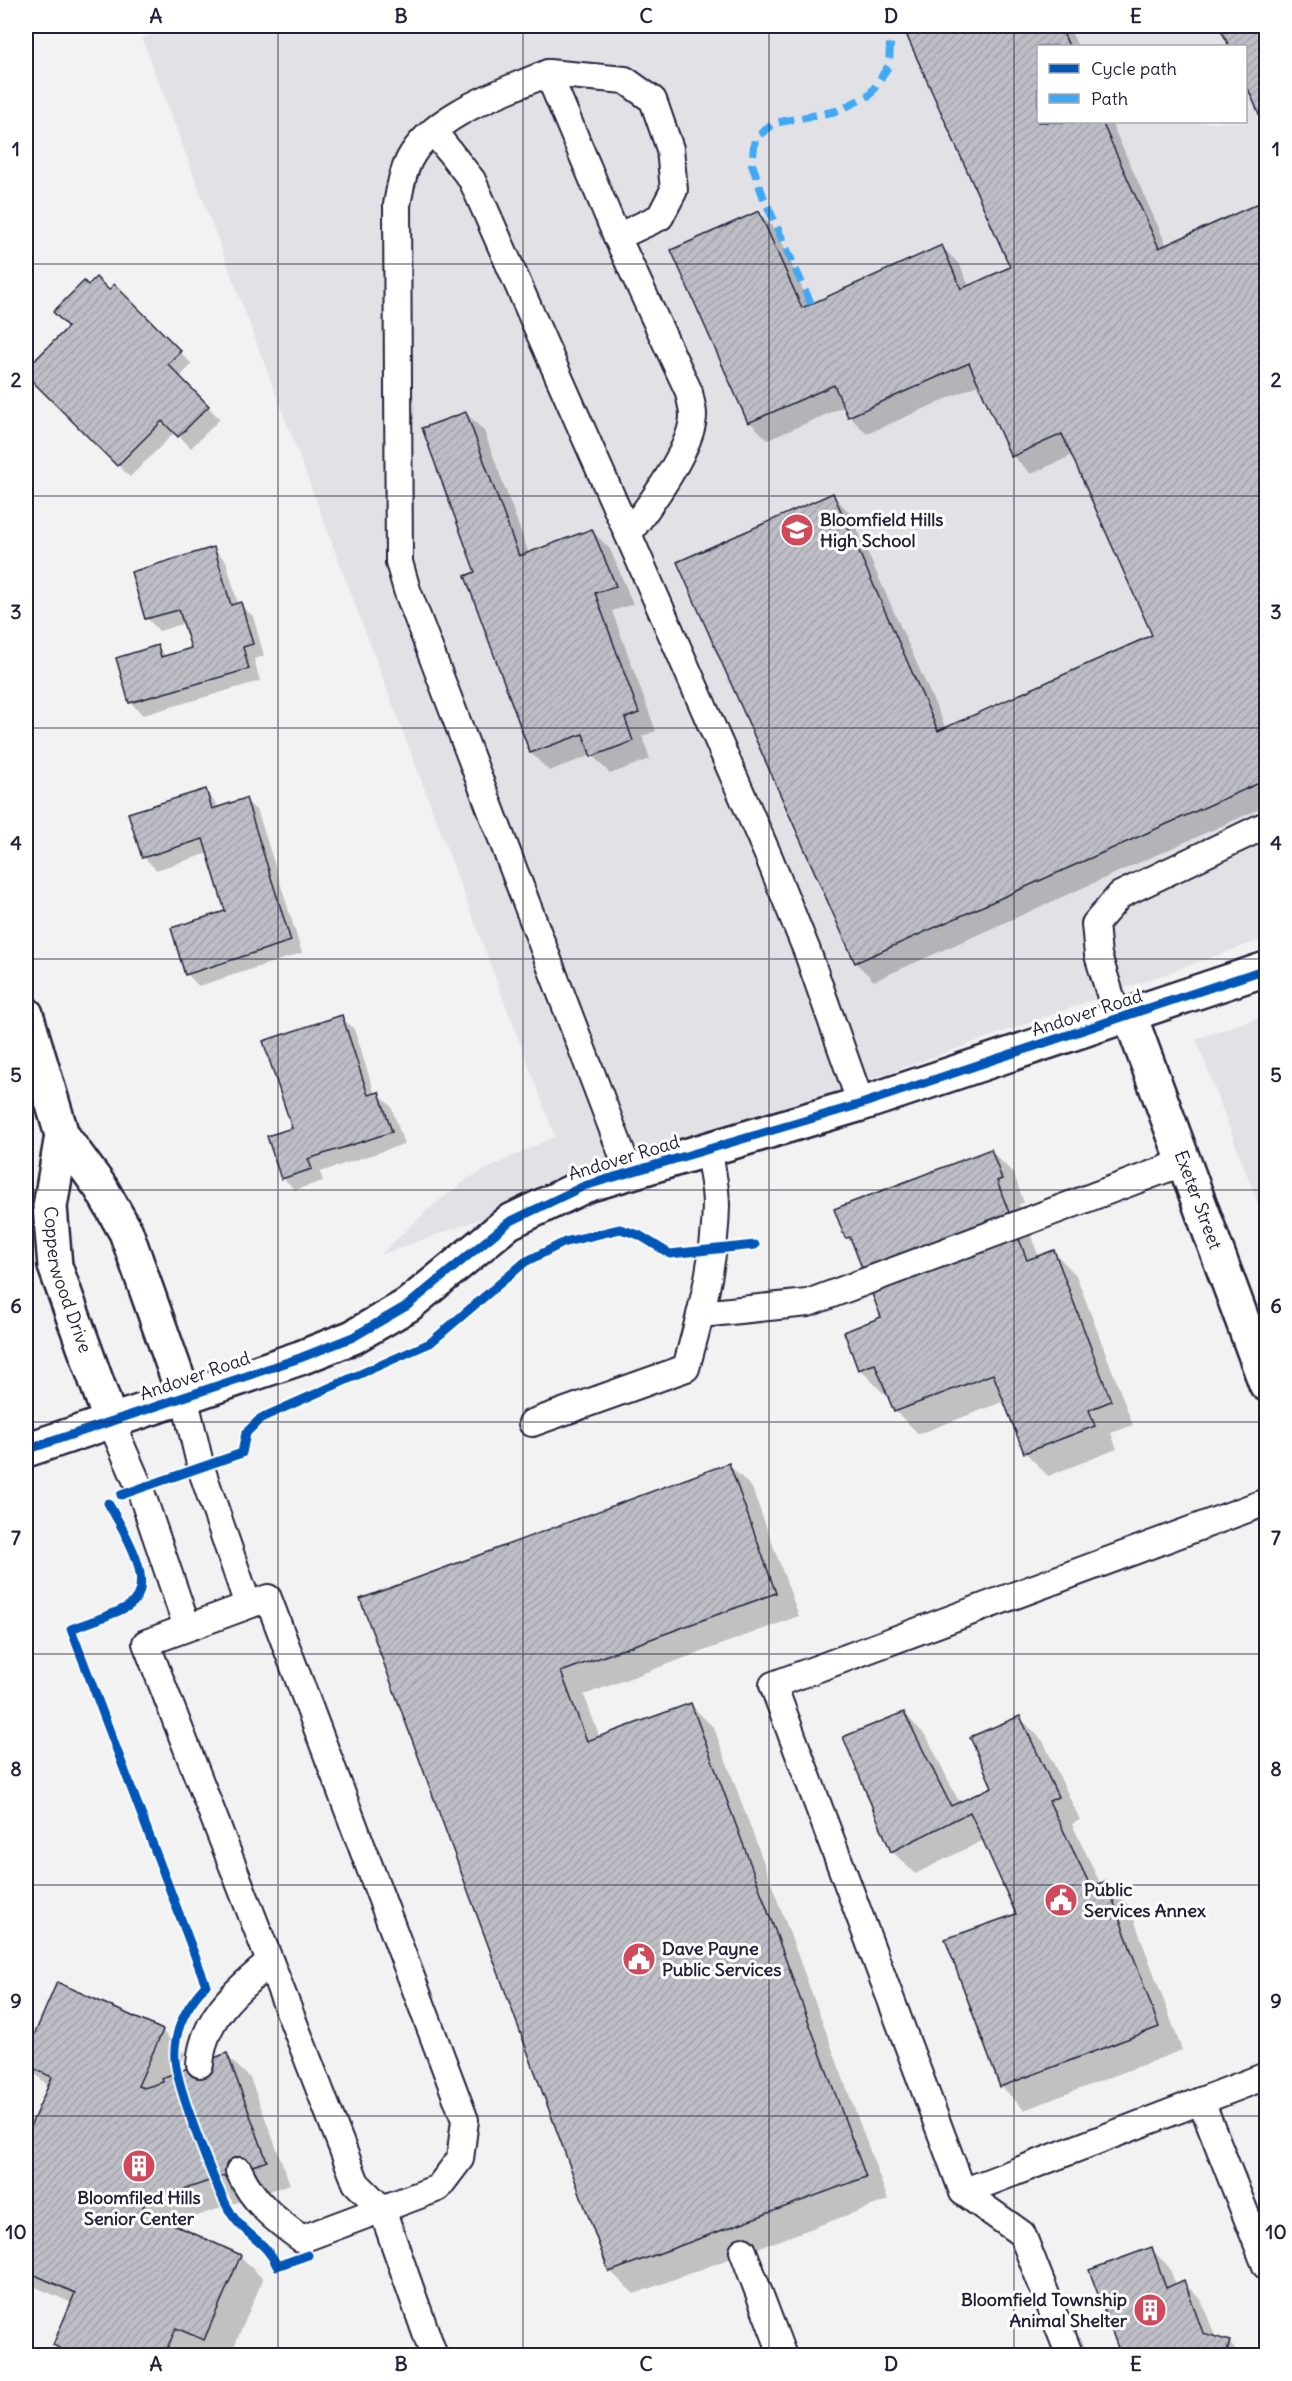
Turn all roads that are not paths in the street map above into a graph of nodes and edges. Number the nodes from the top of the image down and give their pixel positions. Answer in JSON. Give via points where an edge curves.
{"nodes":[{"id":1,"x":548,"y":73,"type":"junction"},
{"id":2,"x":434,"y":132,"type":"junction"},
{"id":3,"x":617,"y":237,"type":"junction"},
{"id":4,"x":628,"y":534,"type":"junction"},
{"id":5,"x":1266,"y":825,"type":"edge"},
{"id":6,"x":1266,"y":969,"type":"edge"},
{"id":7,"x":26,"y":1014,"type":"edge"},
{"id":8,"x":1124,"y":1018,"type":"junction"},
{"id":9,"x":861,"y":1104,"type":"junction"},
{"id":10,"x":62,"y":1136,"type":"junction"},
{"id":11,"x":709,"y":1150,"type":"junction"},
{"id":12,"x":1182,"y":1163,"type":"junction"},
{"id":13,"x":629,"y":1172,"type":"junction"},
{"id":14,"x":701,"y":1314,"type":"junction"},
{"id":15,"x":1266,"y":1384,"type":"edge"},
{"id":16,"x":184,"y":1396,"type":"junction"},
{"id":17,"x":111,"y":1422,"type":"junction"},
{"id":18,"x":532,"y":1423,"type":"dead end"},
{"id":19,"x":26,"y":1450,"type":"edge"},
{"id":20,"x":1266,"y":1502,"type":"edge"},
{"id":21,"x":248,"y":1605,"type":"junction"},
{"id":22,"x":187,"y":1628,"type":"junction"},
{"id":23,"x":270,"y":1962,"type":"junction"},
{"id":24,"x":200,"y":2064,"type":"dead end"},
{"id":25,"x":1266,"y":2076,"type":"edge"},
{"id":26,"x":1201,"y":2101,"type":"junction"},
{"id":27,"x":239,"y":2171,"type":"dead end"},
{"id":28,"x":963,"y":2192,"type":"junction"},
{"id":29,"x":382,"y":2209,"type":"junction"},
{"id":30,"x":743,"y":2251,"type":"dead end"},
{"id":31,"x":1266,"y":2266,"type":"edge"},
{"id":32,"x":435,"y":2355,"type":"edge"},
{"id":33,"x":783,"y":2355,"type":"edge"},
{"id":34,"x":1067,"y":2355,"type":"edge"}],
"edges":[{"from":1,"to":2,"type":"lane","via":[[479,101]]},
{"from":1,"to":3,"type":"lane"},
{"from":1,"to":3,"type":"lane","via":[[625,80],[653,100],[670,149],[674,190],[660,217]]},
{"from":2,"to":4,"type":"lane","via":[[472,180]]},
{"from":2,"to":13,"type":"lane","via":[[409,159],[397,205],[399,562]]},
{"from":3,"to":4,"type":"lane","via":[[689,392],[693,416],[682,451],[660,492]]},
{"from":4,"to":9,"type":"lane","via":[[768,855]]},
{"from":5,"to":8,"type":"lane","via":[[1120,895],[1095,924],[1098,955]]},
{"from":6,"to":8,"type":"street","name":"Andover Road"},
{"from":7,"to":10,"type":"street","name":"Copperwood Drive"},
{"from":8,"to":9,"type":"street","name":"Andover Road"},
{"from":8,"to":12,"type":"street","name":"Exeter Street"},
{"from":9,"to":11,"type":"street","name":"Andover Road"},
{"from":10,"to":16,"type":"street","name":"Copperwood Drive","via":[[101,1188],[126,1232]]},
{"from":10,"to":17,"type":"street","name":"Copperwood Drive","via":[[50,1207],[55,1266]]},
{"from":11,"to":13,"type":"street","name":"Andover Road"},
{"from":11,"to":14,"type":"lane","via":[[716,1203],[709,1285]]},
{"from":12,"to":14,"type":"lane","via":[[808,1303]]},
{"from":12,"to":15,"type":"street","name":"Exeter Street"},
{"from":13,"to":16,"type":"street","name":"Andover Road","via":[[584,1186],[509,1222],[408,1305],[353,1337]]},
{"from":14,"to":18,"type":"lane","via":[[686,1368]]},
{"from":16,"to":17,"type":"street","name":"Andover Road"},
{"from":16,"to":21,"type":"lane","via":[[201,1468]]},
{"from":17,"to":19,"type":"street","name":"Andover Road"},
{"from":17,"to":22,"type":"lane","via":[[140,1489]]},
{"from":20,"to":28,"type":"lane","via":[[773,1685]]},
{"from":21,"to":22,"type":"lane"},
{"from":21,"to":29,"type":"lane","via":[[268,1598],[465,2120],[460,2159],[438,2188]]},
{"from":22,"to":23,"type":"lane","via":[[146,1643]]},
{"from":23,"to":24,"type":"lane","via":[[218,2011],[201,2048]]},
{"from":23,"to":29,"type":"lane","via":[[356,2183]]},
{"from":25,"to":26,"type":"lane"},
{"from":26,"to":28,"type":"lane"},
{"from":26,"to":31,"type":"lane"},
{"from":27,"to":29,"type":"lane","via":[[259,2205],[302,2239]]},
{"from":28,"to":34,"type":"lane","via":[[1022,2234]]},
{"from":29,"to":32,"type":"lane"},
{"from":30,"to":33,"type":"lane"}]}
